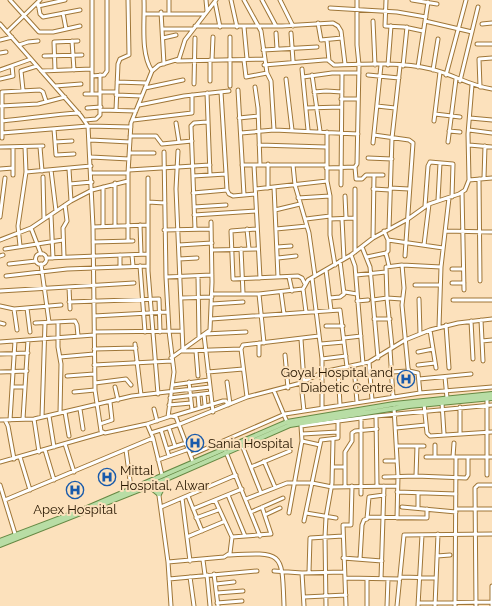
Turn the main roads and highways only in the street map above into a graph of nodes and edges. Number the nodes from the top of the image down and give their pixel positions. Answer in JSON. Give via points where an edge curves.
{"nodes":[{"id":1,"x":492,"y":394,"type":"edge"},
{"id":2,"x":487,"y":397,"type":"junction"},
{"id":3,"x":492,"y":398,"type":"edge"},
{"id":4,"x":424,"y":402,"type":"junction"},
{"id":5,"x":301,"y":422,"type":"junction"},
{"id":6,"x":242,"y":443,"type":"junction"},
{"id":7,"x":167,"y":478,"type":"junction"},
{"id":8,"x":157,"y":480,"type":"junction"},
{"id":9,"x":149,"y":486,"type":"junction"},
{"id":10,"x":16,"y":537,"type":"junction"},
{"id":11,"x":0,"y":541,"type":"edge"},
{"id":12,"x":0,"y":545,"type":"edge"}],
"edges":[{"from":1,"to":2,"type":"main road"},
{"from":2,"to":3,"type":"main road"},
{"from":2,"to":4,"type":"main road","via":[[447,398]]},
{"from":2,"to":4,"type":"main road","via":[[442,403]]},
{"from":4,"to":5,"type":"main road"},
{"from":5,"to":6,"type":"main road"},
{"from":5,"to":6,"type":"main road","via":[[288,422]]},
{"from":6,"to":7,"type":"main road"},
{"from":6,"to":8,"type":"main road","via":[[162,475]]},
{"from":7,"to":8,"type":"main road"},
{"from":7,"to":9,"type":"main road","via":[[159,494]]},
{"from":8,"to":9,"type":"main road"},
{"from":8,"to":10,"type":"main road","via":[[131,488]]},
{"from":9,"to":10,"type":"main road"},
{"from":10,"to":11,"type":"main road"},
{"from":10,"to":12,"type":"main road"}]}
